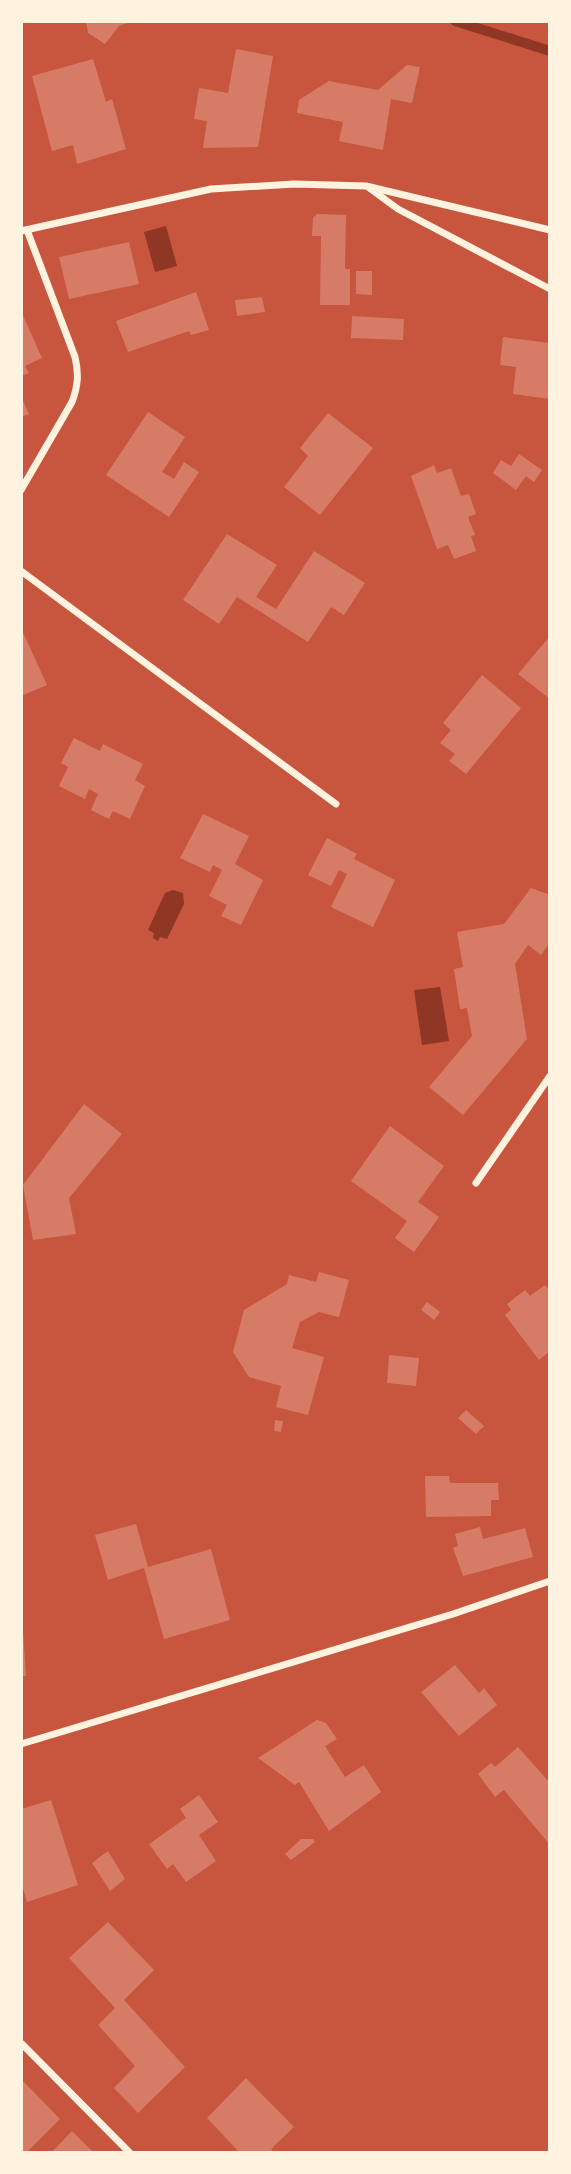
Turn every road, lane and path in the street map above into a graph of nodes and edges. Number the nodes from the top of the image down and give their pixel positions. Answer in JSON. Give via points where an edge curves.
{"nodes":[{"id":1,"x":366,"y":186,"type":"junction"},
{"id":2,"x":24,"y":230,"type":"edge"},
{"id":3,"x":550,"y":230,"type":"edge"},
{"id":4,"x":550,"y":289,"type":"edge"},
{"id":5,"x":21,"y":490,"type":"edge"},
{"id":6,"x":21,"y":571,"type":"edge"},
{"id":7,"x":336,"y":804,"type":"dead end"},
{"id":8,"x":550,"y":1076,"type":"edge"},
{"id":9,"x":476,"y":1184,"type":"dead end"},
{"id":10,"x":550,"y":1581,"type":"edge"},
{"id":11,"x":21,"y":1745,"type":"edge"},
{"id":12,"x":22,"y":2044,"type":"edge"},
{"id":13,"x":130,"y":2153,"type":"edge"}],
"edges":[{"from":1,"to":2,"type":"street","via":[[211,189]]},
{"from":1,"to":3,"type":"street"},
{"from":1,"to":4,"type":"street","via":[[398,209]]},
{"from":2,"to":5,"type":"street","via":[[79,372],[72,402]]},
{"from":6,"to":7,"type":"street"},
{"from":8,"to":9,"type":"street"},
{"from":10,"to":11,"type":"street"},
{"from":12,"to":13,"type":"street"}]}
